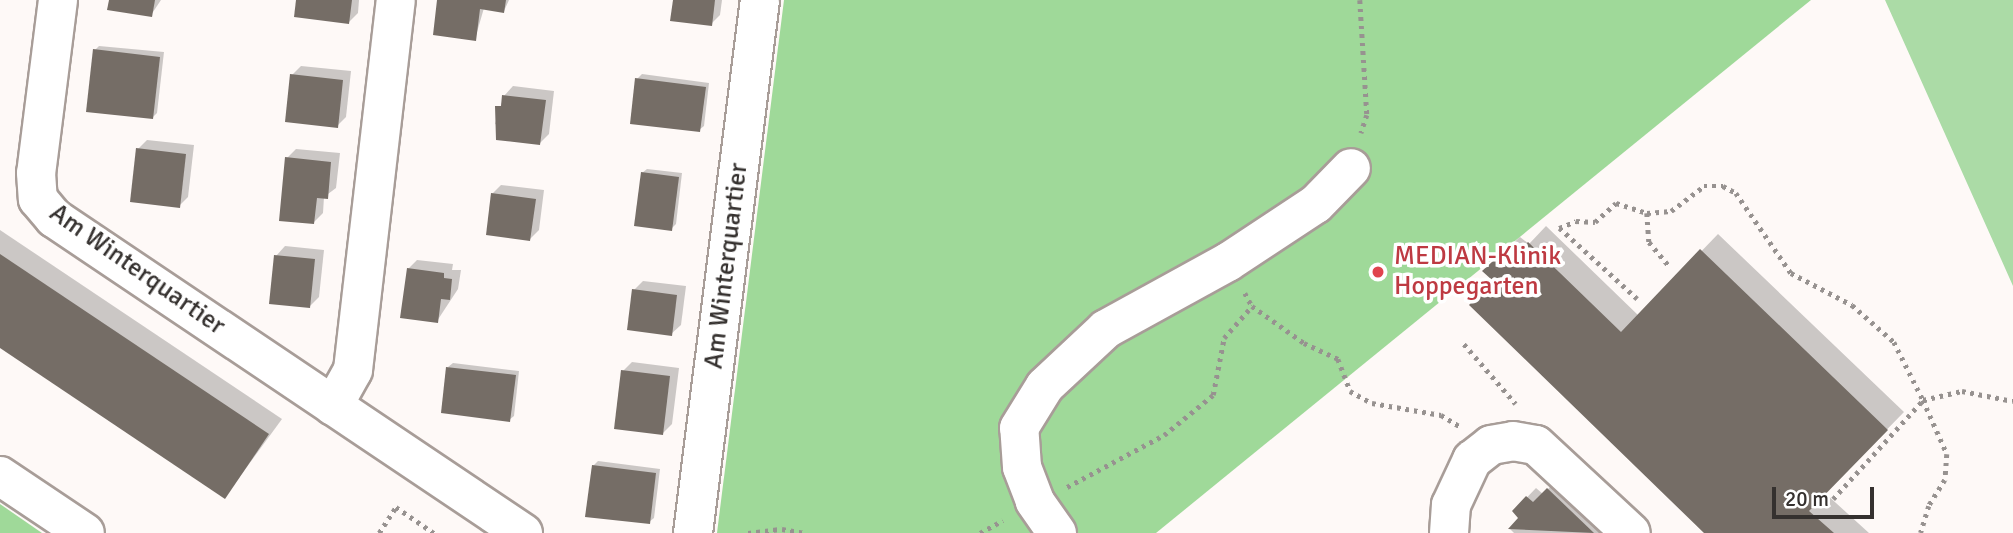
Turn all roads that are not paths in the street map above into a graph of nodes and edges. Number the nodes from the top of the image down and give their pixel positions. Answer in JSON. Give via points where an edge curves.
{"nodes":[{"id":1,"x":58,"y":0,"type":"edge"},
{"id":2,"x":396,"y":0,"type":"edge"},
{"id":3,"x":760,"y":0,"type":"edge"},
{"id":4,"x":1351,"y":168,"type":"road end"},
{"id":5,"x":333,"y":406,"type":"junction"},
{"id":6,"x":0,"y":475,"type":"edge"},
{"id":7,"x":85,"y":533,"type":"edge"},
{"id":8,"x":523,"y":533,"type":"edge"},
{"id":9,"x":693,"y":533,"type":"edge"},
{"id":10,"x":1057,"y":533,"type":"edge"},
{"id":11,"x":1449,"y":533,"type":"edge"},
{"id":12,"x":1631,"y":533,"type":"edge"}],
"edges":[{"from":1,"to":5,"type":"street","name":"Am Winterquartier","via":[[36,173],[38,199],[54,218]]},
{"from":2,"to":5,"type":"street","via":[[353,370]]},
{"from":3,"to":9,"type":"street","name":"Am Winterquartier"},
{"from":4,"to":10,"type":"street","via":[[1315,204],[1228,262],[1106,329],[1045,386],[1019,428],[1021,467],[1035,501]]},
{"from":5,"to":8,"type":"street","name":"Am Winterquartier"},
{"from":6,"to":7,"type":"street"},
{"from":11,"to":12,"type":"street","via":[[1451,505],[1472,460],[1491,445],[1513,441],[1536,445]]}]}
